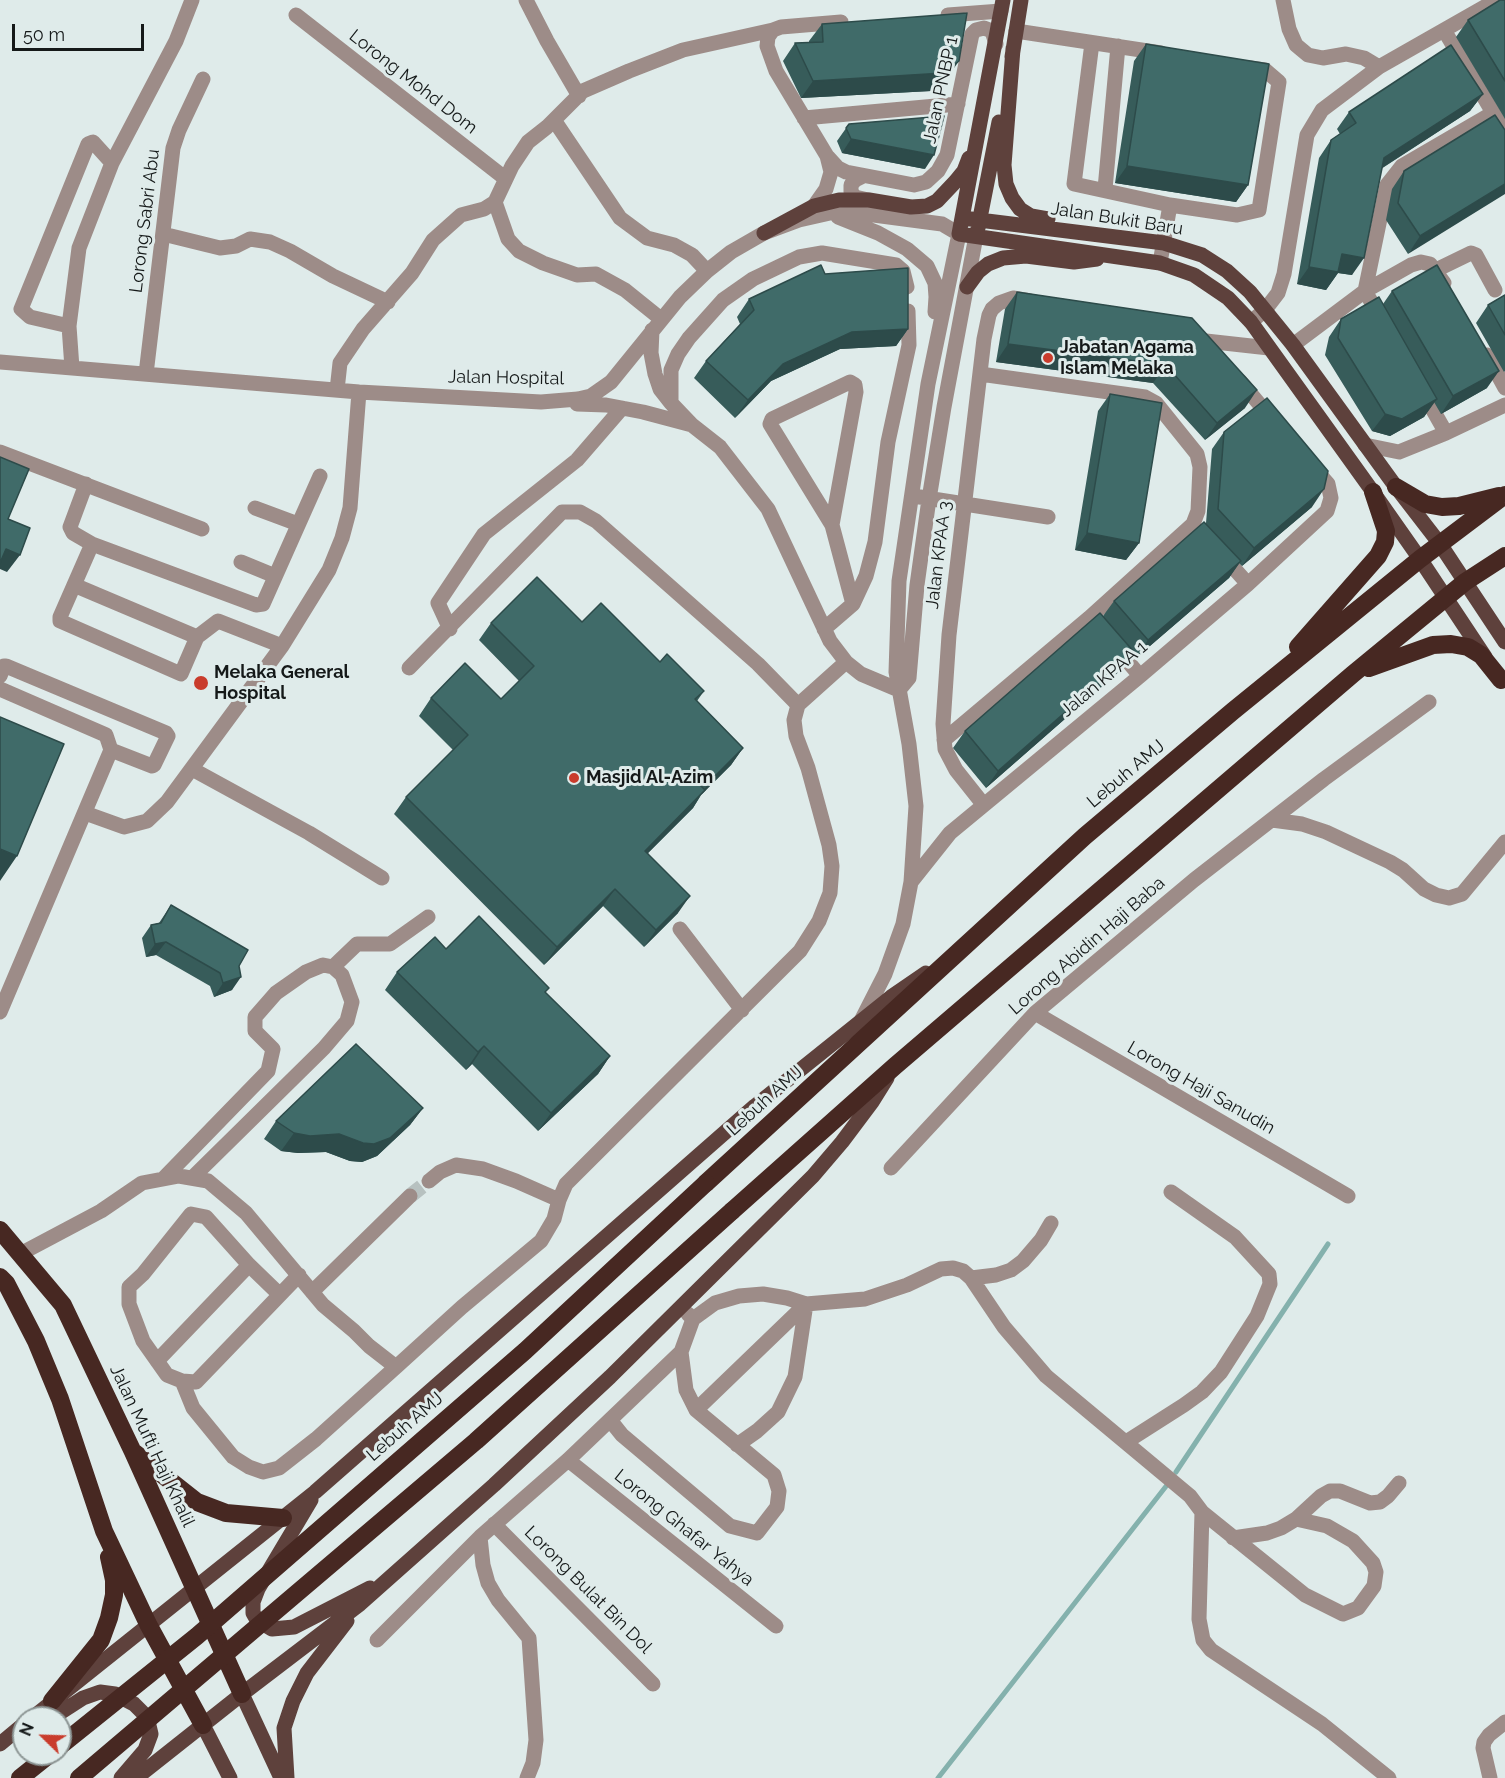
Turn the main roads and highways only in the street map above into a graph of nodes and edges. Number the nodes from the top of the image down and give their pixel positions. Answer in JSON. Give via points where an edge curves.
{"nodes":[{"id":1,"x":1021,"y":0,"type":"edge"},
{"id":2,"x":1002,"y":5,"type":"edge"},
{"id":3,"x":1013,"y":49,"type":"junction"},
{"id":4,"x":979,"y":132,"type":"junction"},
{"id":5,"x":963,"y":218,"type":"junction"},
{"id":6,"x":980,"y":219,"type":"junction"},
{"id":7,"x":764,"y":233,"type":"road end"},
{"id":8,"x":1105,"y":235,"type":"junction"},
{"id":9,"x":976,"y":236,"type":"junction"},
{"id":10,"x":1115,"y":256,"type":"junction"},
{"id":11,"x":967,"y":287,"type":"road end"},
{"id":12,"x":1396,"y":487,"type":"junction"},
{"id":13,"x":1373,"y":492,"type":"junction"},
{"id":14,"x":1505,"y":495,"type":"edge"},
{"id":15,"x":1440,"y":544,"type":"junction"},
{"id":16,"x":1505,"y":556,"type":"edge"},
{"id":17,"x":1420,"y":559,"type":"junction"},
{"id":18,"x":1465,"y":582,"type":"junction"},
{"id":19,"x":1446,"y":598,"type":"junction"},
{"id":20,"x":1505,"y":642,"type":"edge"},
{"id":21,"x":1353,"y":675,"type":"junction"},
{"id":22,"x":1503,"y":684,"type":"edge"},
{"id":23,"x":1233,"y":711,"type":"junction"},
{"id":24,"x":966,"y":946,"type":"junction"},
{"id":25,"x":895,"y":1066,"type":"junction"},
{"id":26,"x":0,"y":1230,"type":"edge"},
{"id":27,"x":0,"y":1277,"type":"edge"},
{"id":28,"x":133,"y":1452,"type":"junction"},
{"id":29,"x":315,"y":1492,"type":"junction"},
{"id":30,"x":283,"y":1518,"type":"junction"},
{"id":31,"x":104,"y":1531,"type":"junction"},
{"id":32,"x":388,"y":1579,"type":"junction"},
{"id":33,"x":193,"y":1588,"type":"junction"},
{"id":34,"x":360,"y":1604,"type":"junction"},
{"id":35,"x":148,"y":1624,"type":"junction"},
{"id":36,"x":242,"y":1694,"type":"junction"},
{"id":37,"x":55,"y":1706,"type":"edge"},
{"id":38,"x":56,"y":1706,"type":"edge"},
{"id":39,"x":62,"y":1706,"type":"edge"},
{"id":40,"x":203,"y":1725,"type":"junction"},
{"id":41,"x":12,"y":1734,"type":"edge"},
{"id":42,"x":72,"y":1736,"type":"edge"},
{"id":43,"x":0,"y":1744,"type":"edge"},
{"id":44,"x":35,"y":1766,"type":"edge"},
{"id":45,"x":20,"y":1778,"type":"edge"},
{"id":46,"x":79,"y":1778,"type":"edge"},
{"id":47,"x":121,"y":1778,"type":"edge"},
{"id":48,"x":136,"y":1778,"type":"edge"},
{"id":49,"x":230,"y":1778,"type":"edge"},
{"id":50,"x":281,"y":1778,"type":"edge"},
{"id":51,"x":287,"y":1778,"type":"edge"}],
"edges":[{"from":1,"to":3,"type":"main road"},
{"from":2,"to":4,"type":"main road"},
{"from":3,"to":6,"type":"main road"},
{"from":3,"to":8,"type":"main road","via":[[1004,165],[1012,198],[1031,216]]},
{"from":4,"to":5,"type":"main road"},
{"from":4,"to":7,"type":"main road","via":[[964,171],[927,207],[839,200],[814,206]]},
{"from":5,"to":6,"type":"main road","name":"Jalan Bukit Baru"},
{"from":5,"to":9,"type":"main road","name":"Jalan Bukit Baru","via":[[959,234]]},
{"from":6,"to":8,"type":"main road","name":"Jalan Bukit Baru"},
{"from":6,"to":9,"type":"main road"},
{"from":8,"to":12,"type":"main road","name":"Jalan Bukit Baru","via":[[1164,243],[1202,255],[1227,271],[1250,292],[1293,345]]},
{"from":9,"to":10,"type":"main road","name":"Jalan Bukit Baru"},
{"from":10,"to":11,"type":"main road","via":[[1074,262],[1026,256],[1003,258],[978,272]]},
{"from":10,"to":13,"type":"main road","name":"Jalan Bukit Baru","via":[[1160,263],[1194,275],[1228,298],[1251,322]]},
{"from":12,"to":14,"type":"highway","via":[[1425,504],[1442,507]]},
{"from":12,"to":15,"type":"main road","name":"Jalan Bukit Baru"},
{"from":13,"to":17,"type":"main road","name":"Jalan Bukit Baru"},
{"from":13,"to":23,"type":"highway","via":[[1386,531],[1378,556],[1297,648]]},
{"from":14,"to":15,"type":"highway","name":"Lebuh AMJ"},
{"from":15,"to":17,"type":"highway","name":"Lebuh AMJ"},
{"from":15,"to":18,"type":"main road","name":"Jalan Bukit Baru"},
{"from":16,"to":18,"type":"highway"},
{"from":17,"to":19,"type":"main road","name":"Jalan Bukit Baru"},
{"from":17,"to":23,"type":"highway","name":"Lebuh AMJ"},
{"from":18,"to":19,"type":"highway"},
{"from":18,"to":20,"type":"main road","name":"Jalan Bukit Baru"},
{"from":19,"to":21,"type":"highway"},
{"from":19,"to":22,"type":"main road","name":"Jalan Bukit Baru"},
{"from":21,"to":22,"type":"highway","via":[[1414,651],[1450,644],[1468,647],[1480,656]]},
{"from":21,"to":25,"type":"highway"},
{"from":23,"to":24,"type":"highway","name":"Lebuh AMJ","via":[[1085,836]]},
{"from":24,"to":29,"type":"main road","via":[[891,997],[755,1106]]},
{"from":24,"to":42,"type":"highway","name":"Lebuh AMJ","bridge":true,"via":[[525,1351],[197,1636]]},
{"from":25,"to":32,"type":"main road","via":[[843,1142],[813,1176],[568,1415]]},
{"from":25,"to":46,"type":"highway","bridge":true,"via":[[476,1441]]},
{"from":26,"to":28,"type":"highway","name":"Jalan Mufti Haji Khalil","via":[[63,1305]]},
{"from":27,"to":31,"type":"highway","via":[[36,1341],[60,1399]]},
{"from":28,"to":30,"type":"highway","via":[[197,1502],[226,1513]]},
{"from":28,"to":33,"type":"highway","name":"Jalan Mufti Haji Khalil"},
{"from":29,"to":30,"type":"main road"},
{"from":29,"to":32,"type":"main road","via":[[258,1590],[253,1602],[257,1620],[272,1629],[294,1627]]},
{"from":30,"to":33,"type":"main road"},
{"from":31,"to":35,"type":"highway"},
{"from":31,"to":37,"type":"highway","via":[[114,1580],[109,1618],[100,1640]]},
{"from":32,"to":34,"type":"main road"},
{"from":33,"to":35,"type":"main road"},
{"from":33,"to":36,"type":"highway","name":"Jalan Mufti Haji Khalil"},
{"from":34,"to":36,"type":"main road"},
{"from":34,"to":51,"type":"main road","via":[[307,1673],[293,1701],[284,1728]]},
{"from":35,"to":38,"type":"main road"},
{"from":35,"to":40,"type":"highway"},
{"from":36,"to":40,"type":"main road"},
{"from":36,"to":50,"type":"main road"},
{"from":39,"to":47,"type":"main road","via":[[100,1692],[115,1694],[134,1704],[147,1717],[151,1734],[146,1750]]},
{"from":40,"to":48,"type":"main road"},
{"from":40,"to":49,"type":"main road"},
{"from":41,"to":43,"type":"main road"},
{"from":44,"to":45,"type":"highway"}]}
